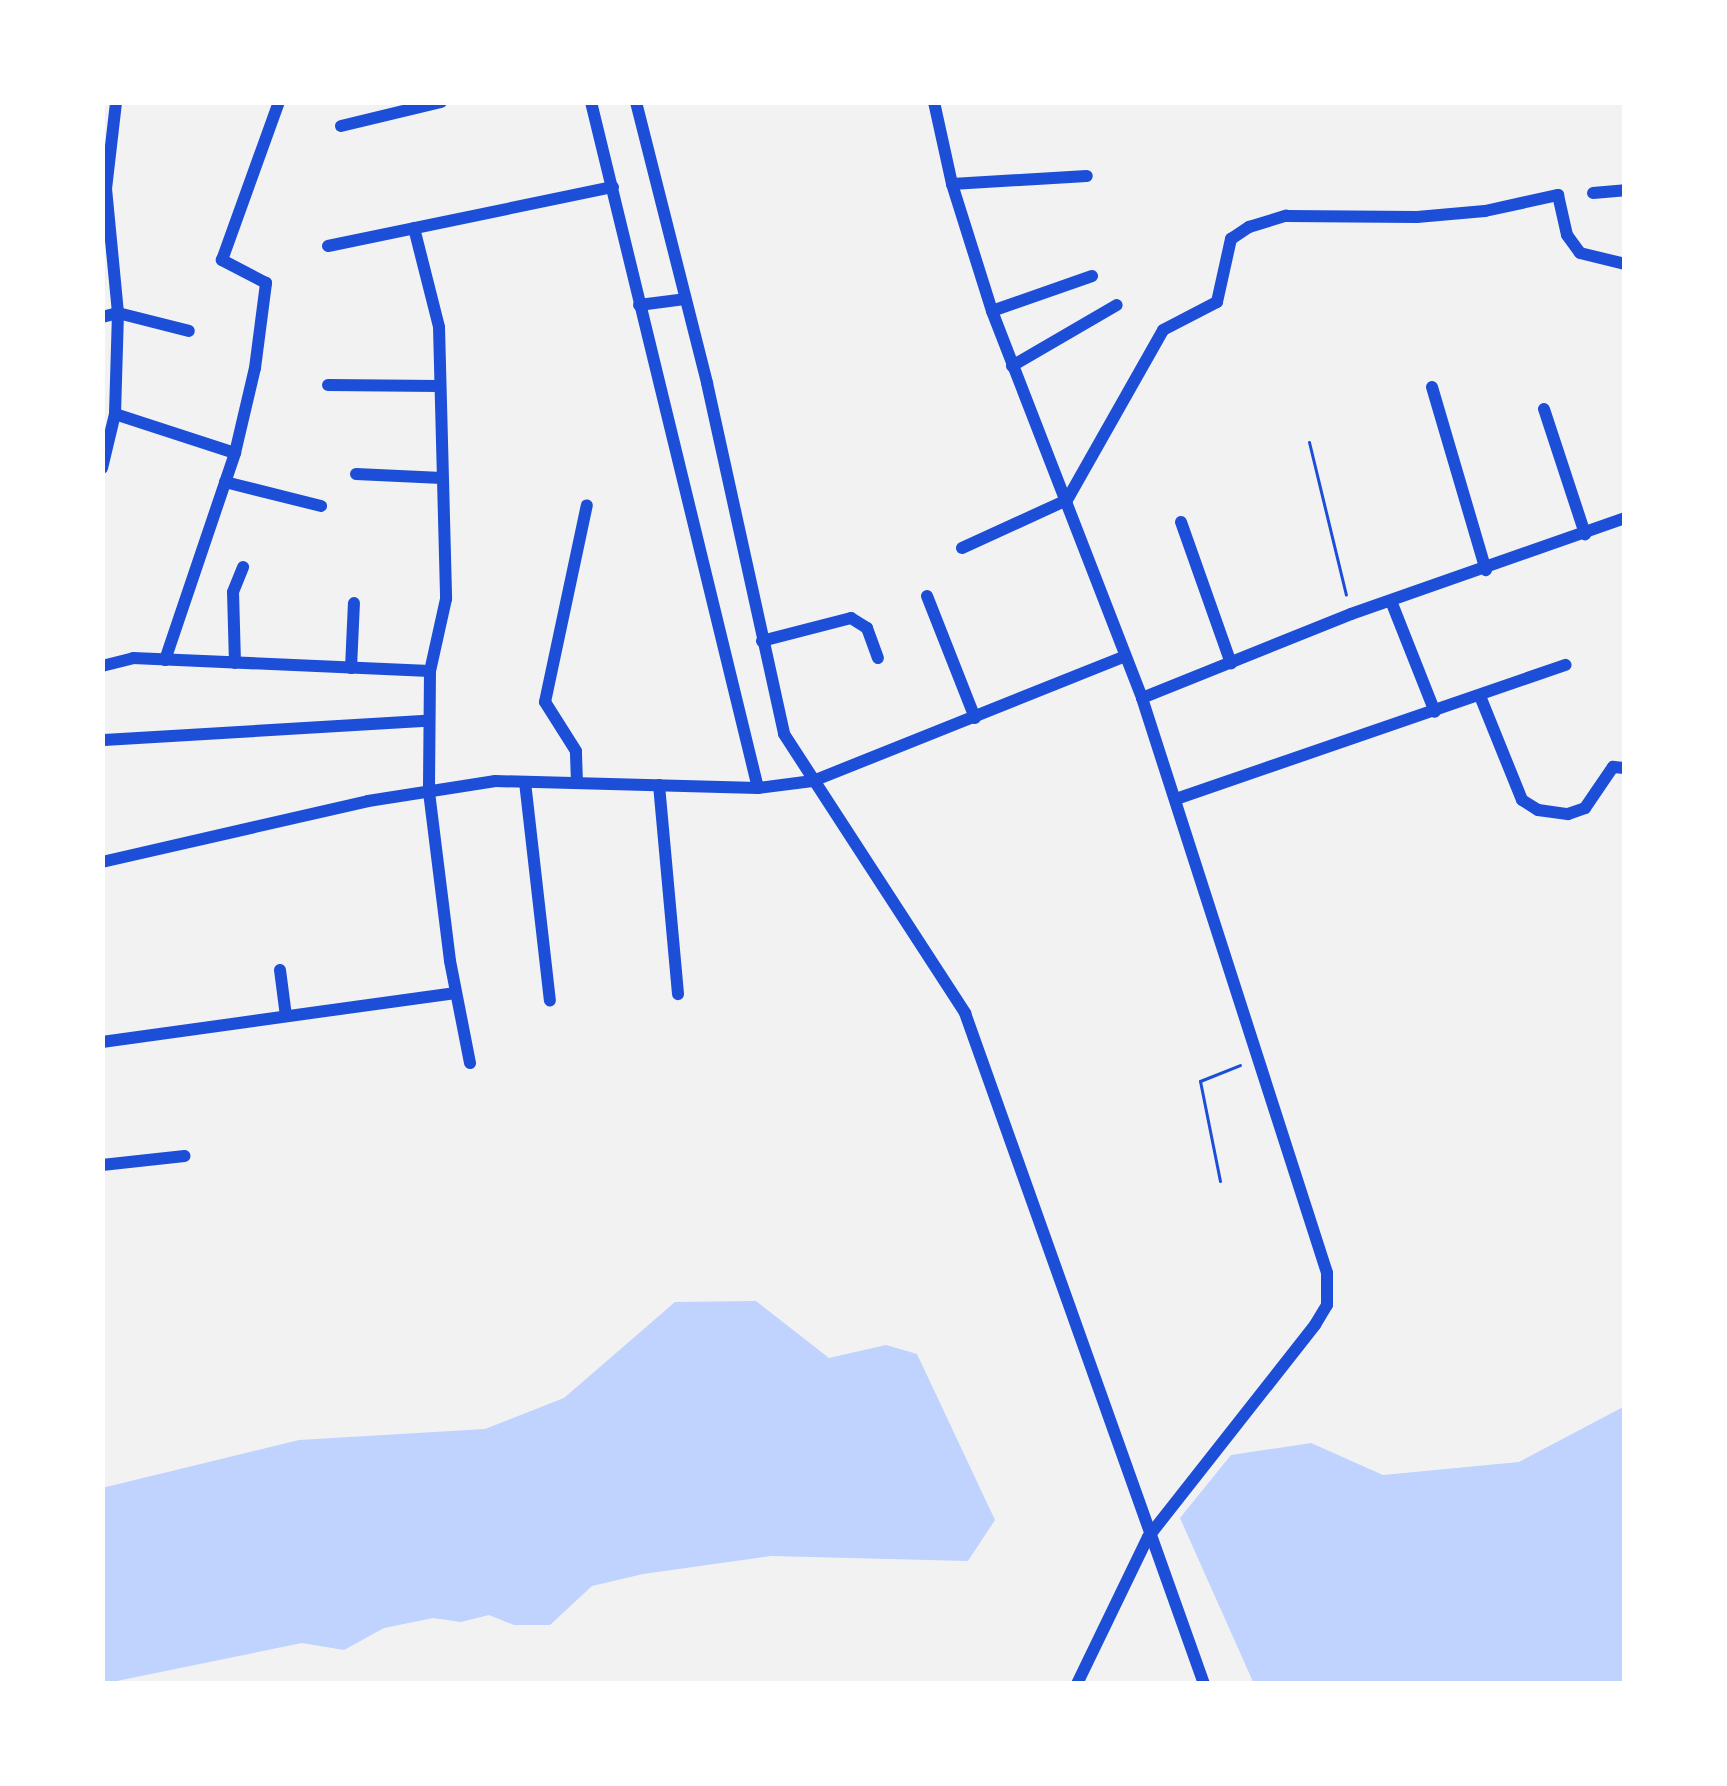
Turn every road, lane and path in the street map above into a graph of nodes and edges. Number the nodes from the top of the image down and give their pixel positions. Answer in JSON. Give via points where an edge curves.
{"nodes":[{"id":1,"x":116,"y":102,"type":"edge"},
{"id":2,"x":279,"y":102,"type":"edge"},
{"id":3,"x":441,"y":102,"type":"edge"},
{"id":4,"x":591,"y":102,"type":"edge"},
{"id":5,"x":636,"y":102,"type":"edge"},
{"id":6,"x":934,"y":102,"type":"edge"},
{"id":7,"x":340,"y":126,"type":"dead end"},
{"id":8,"x":1087,"y":176,"type":"dead end"},
{"id":9,"x":952,"y":184,"type":"junction"},
{"id":10,"x":614,"y":187,"type":"junction"},
{"id":11,"x":104,"y":189,"type":"edge"},
{"id":12,"x":1625,"y":190,"type":"edge"},
{"id":13,"x":1593,"y":193,"type":"dead end"},
{"id":14,"x":413,"y":228,"type":"junction"},
{"id":15,"x":328,"y":246,"type":"dead end"},
{"id":16,"x":1625,"y":264,"type":"edge"},
{"id":17,"x":1092,"y":276,"type":"dead end"},
{"id":18,"x":685,"y":298,"type":"junction"},
{"id":19,"x":640,"y":305,"type":"junction"},
{"id":20,"x":1117,"y":305,"type":"dead end"},
{"id":21,"x":992,"y":311,"type":"junction"},
{"id":22,"x":118,"y":313,"type":"junction"},
{"id":23,"x":102,"y":317,"type":"edge"},
{"id":24,"x":189,"y":331,"type":"dead end"},
{"id":25,"x":1012,"y":366,"type":"junction"},
{"id":26,"x":328,"y":385,"type":"dead end"},
{"id":27,"x":439,"y":386,"type":"junction"},
{"id":28,"x":1432,"y":387,"type":"dead end"},
{"id":29,"x":1544,"y":409,"type":"dead end"},
{"id":30,"x":115,"y":414,"type":"junction"},
{"id":31,"x":1309,"y":442,"type":"dead end"},
{"id":32,"x":235,"y":453,"type":"junction"},
{"id":33,"x":102,"y":468,"type":"edge"},
{"id":34,"x":356,"y":474,"type":"dead end"},
{"id":35,"x":442,"y":478,"type":"junction"},
{"id":36,"x":225,"y":482,"type":"junction"},
{"id":37,"x":1066,"y":500,"type":"junction"},
{"id":38,"x":586,"y":505,"type":"dead end"},
{"id":39,"x":321,"y":506,"type":"dead end"},
{"id":40,"x":1625,"y":518,"type":"edge"},
{"id":41,"x":1181,"y":523,"type":"dead end"},
{"id":42,"x":1585,"y":534,"type":"junction"},
{"id":43,"x":962,"y":548,"type":"dead end"},
{"id":44,"x":243,"y":567,"type":"dead end"},
{"id":45,"x":1486,"y":570,"type":"junction"},
{"id":46,"x":927,"y":596,"type":"dead end"},
{"id":47,"x":1390,"y":601,"type":"junction"},
{"id":48,"x":354,"y":603,"type":"dead end"},
{"id":49,"x":1351,"y":614,"type":"junction"},
{"id":50,"x":762,"y":641,"type":"junction"},
{"id":51,"x":1125,"y":656,"type":"junction"},
{"id":52,"x":878,"y":658,"type":"dead end"},
{"id":53,"x":165,"y":660,"type":"junction"},
{"id":54,"x":1231,"y":662,"type":"junction"},
{"id":55,"x":235,"y":663,"type":"junction"},
{"id":56,"x":1566,"y":665,"type":"dead end"},
{"id":57,"x":102,"y":666,"type":"edge"},
{"id":58,"x":351,"y":668,"type":"junction"},
{"id":59,"x":430,"y":671,"type":"junction"},
{"id":60,"x":1480,"y":696,"type":"junction"},
{"id":61,"x":1142,"y":698,"type":"junction"},
{"id":62,"x":1435,"y":712,"type":"junction"},
{"id":63,"x":974,"y":718,"type":"junction"},
{"id":64,"x":427,"y":721,"type":"junction"},
{"id":65,"x":104,"y":740,"type":"edge"},
{"id":66,"x":1625,"y":769,"type":"edge"},
{"id":67,"x":525,"y":782,"type":"junction"},
{"id":68,"x":813,"y":782,"type":"junction"},
{"id":69,"x":577,"y":783,"type":"junction"},
{"id":70,"x":659,"y":785,"type":"junction"},
{"id":71,"x":758,"y":788,"type":"junction"},
{"id":72,"x":428,"y":792,"type":"junction"},
{"id":73,"x":1176,"y":800,"type":"junction"},
{"id":74,"x":102,"y":862,"type":"edge"},
{"id":75,"x":280,"y":970,"type":"dead end"},
{"id":76,"x":456,"y":993,"type":"junction"},
{"id":77,"x":679,"y":994,"type":"dead end"},
{"id":78,"x":550,"y":1000,"type":"dead end"},
{"id":79,"x":286,"y":1016,"type":"junction"},
{"id":80,"x":102,"y":1042,"type":"edge"},
{"id":81,"x":1258,"y":1057,"type":"junction"},
{"id":82,"x":470,"y":1063,"type":"dead end"},
{"id":83,"x":185,"y":1156,"type":"dead end"},
{"id":84,"x":102,"y":1165,"type":"edge"},
{"id":85,"x":1220,"y":1181,"type":"dead end"},
{"id":86,"x":1148,"y":1537,"type":"junction"},
{"id":87,"x":1077,"y":1684,"type":"edge"},
{"id":88,"x":1204,"y":1684,"type":"edge"}],
"edges":[{"from":1,"to":11,"type":"street"},
{"from":2,"to":32,"type":"street","via":[[222,260],[266,283]]},
{"from":3,"to":7,"type":"street"},
{"from":4,"to":10,"type":"street"},
{"from":5,"to":18,"type":"street"},
{"from":6,"to":9,"type":"street"},
{"from":8,"to":9,"type":"street"},
{"from":9,"to":21,"type":"street"},
{"from":10,"to":14,"type":"street"},
{"from":10,"to":19,"type":"street"},
{"from":11,"to":22,"type":"street"},
{"from":12,"to":13,"type":"street"},
{"from":14,"to":15,"type":"street"},
{"from":14,"to":27,"type":"street","via":[[439,327]]},
{"from":16,"to":37,"type":"street","via":[[1580,254],[1558,195],[1485,211],[1286,215],[1249,226],[1232,239],[1217,302],[1163,329]]},
{"from":17,"to":21,"type":"street"},
{"from":18,"to":19,"type":"street"},
{"from":18,"to":50,"type":"street"},
{"from":19,"to":71,"type":"street"},
{"from":20,"to":25,"type":"street"},
{"from":21,"to":25,"type":"street"},
{"from":22,"to":23,"type":"street"},
{"from":22,"to":24,"type":"street"},
{"from":22,"to":30,"type":"street"},
{"from":25,"to":37,"type":"street"},
{"from":26,"to":27,"type":"street"},
{"from":27,"to":35,"type":"street"},
{"from":28,"to":45,"type":"street"},
{"from":29,"to":42,"type":"street"},
{"from":30,"to":32,"type":"street"},
{"from":30,"to":33,"type":"street"},
{"from":31,"to":49,"type":"path"},
{"from":32,"to":36,"type":"street"},
{"from":34,"to":35,"type":"street"},
{"from":35,"to":59,"type":"street","via":[[446,599]]},
{"from":36,"to":39,"type":"street"},
{"from":36,"to":53,"type":"street"},
{"from":37,"to":43,"type":"street"},
{"from":37,"to":51,"type":"street"},
{"from":38,"to":69,"type":"street","via":[[544,702],[576,751]]},
{"from":40,"to":42,"type":"street"},
{"from":41,"to":54,"type":"street"},
{"from":42,"to":45,"type":"street"},
{"from":44,"to":55,"type":"street","via":[[233,592]]},
{"from":45,"to":47,"type":"street"},
{"from":46,"to":63,"type":"street"},
{"from":47,"to":49,"type":"street"},
{"from":47,"to":62,"type":"street"},
{"from":48,"to":58,"type":"street"},
{"from":49,"to":54,"type":"street"},
{"from":50,"to":52,"type":"street","via":[[851,618],[867,628]]},
{"from":50,"to":68,"type":"street","via":[[784,734]]},
{"from":51,"to":61,"type":"street"},
{"from":51,"to":63,"type":"street"},
{"from":53,"to":55,"type":"street"},
{"from":53,"to":57,"type":"street"},
{"from":54,"to":61,"type":"street"},
{"from":55,"to":58,"type":"street"},
{"from":56,"to":60,"type":"street"},
{"from":58,"to":59,"type":"street"},
{"from":59,"to":64,"type":"street"},
{"from":60,"to":62,"type":"street"},
{"from":60,"to":66,"type":"street","via":[[1522,800],[1538,810],[1585,808],[1613,766]]},
{"from":61,"to":73,"type":"street"},
{"from":62,"to":73,"type":"street"},
{"from":63,"to":68,"type":"street"},
{"from":64,"to":65,"type":"street"},
{"from":64,"to":72,"type":"street"},
{"from":67,"to":69,"type":"street"},
{"from":67,"to":72,"type":"street"},
{"from":67,"to":78,"type":"street"},
{"from":68,"to":71,"type":"street"},
{"from":68,"to":86,"type":"street","via":[[965,1012]]},
{"from":69,"to":70,"type":"street"},
{"from":70,"to":71,"type":"street"},
{"from":70,"to":77,"type":"street"},
{"from":72,"to":74,"type":"street"},
{"from":72,"to":76,"type":"street"},
{"from":73,"to":81,"type":"street"},
{"from":75,"to":79,"type":"street"},
{"from":76,"to":79,"type":"street"},
{"from":76,"to":82,"type":"street"},
{"from":79,"to":80,"type":"street"},
{"from":81,"to":85,"type":"path","via":[[1200,1081]]},
{"from":81,"to":86,"type":"street","via":[[1328,1273],[1327,1305]]},
{"from":83,"to":84,"type":"street"},
{"from":86,"to":87,"type":"street"},
{"from":86,"to":88,"type":"street"}]}
